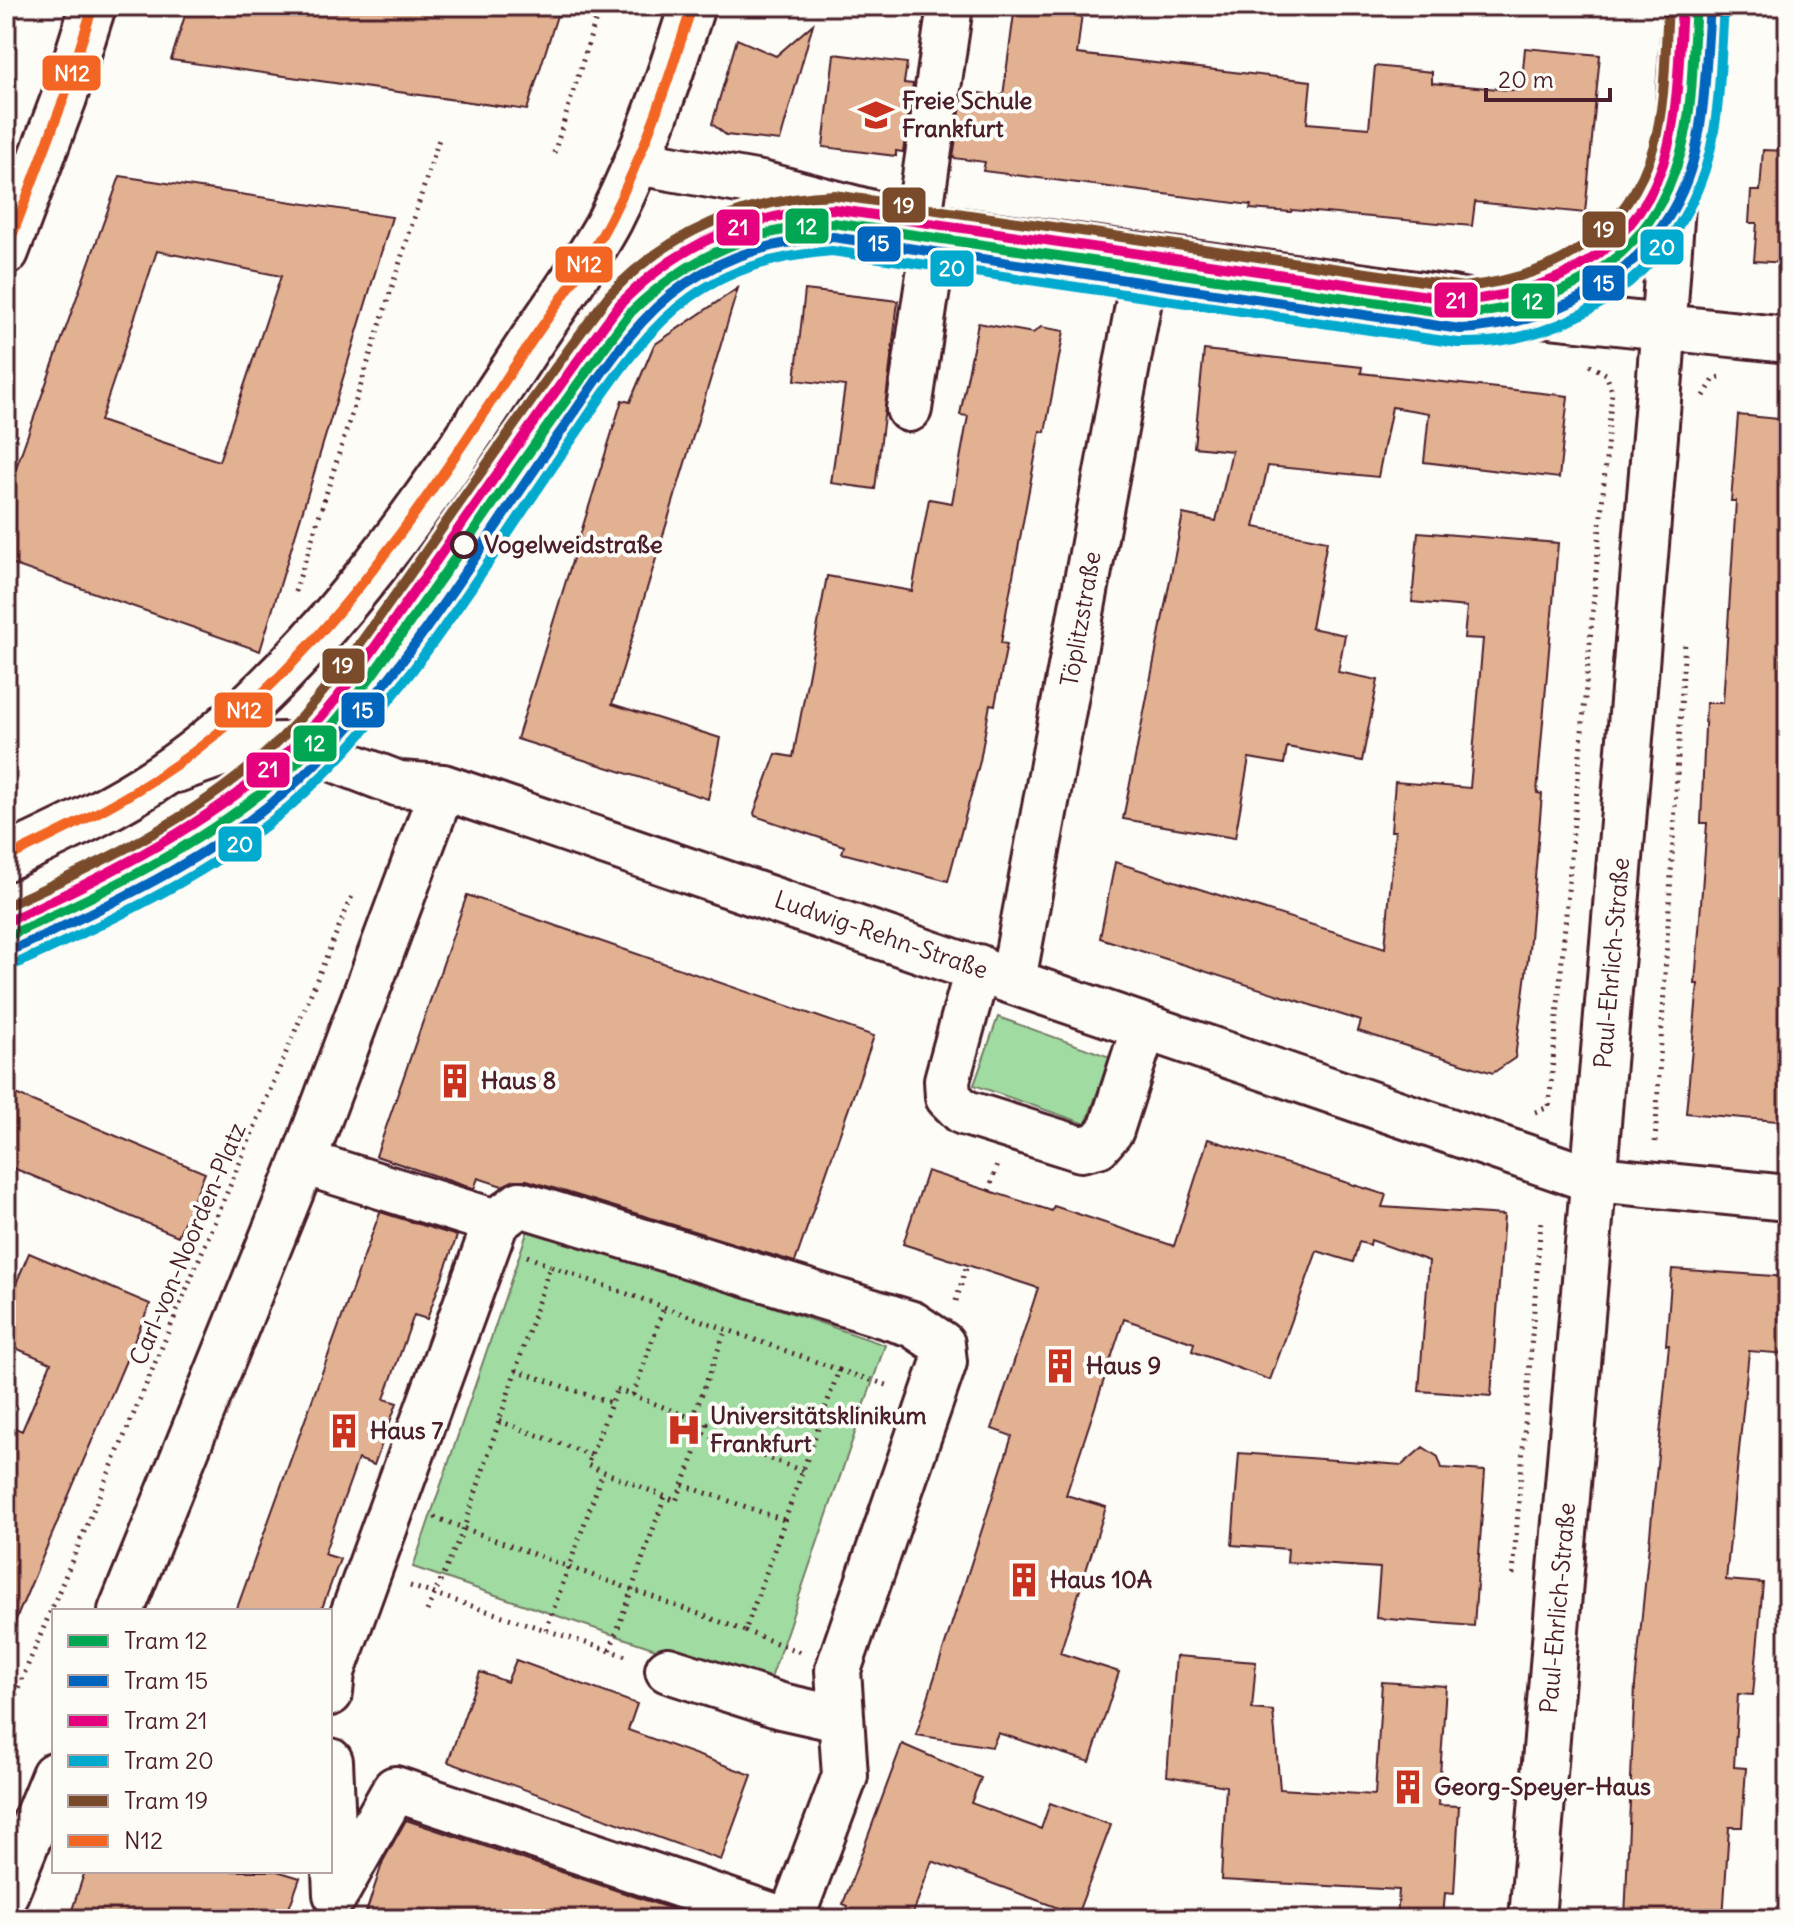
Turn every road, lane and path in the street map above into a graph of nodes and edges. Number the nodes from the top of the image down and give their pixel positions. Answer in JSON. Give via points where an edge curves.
{"nodes":[{"id":1,"x":21,"y":6,"type":"edge"},
{"id":2,"x":93,"y":6,"type":"edge"},
{"id":3,"x":600,"y":6,"type":"edge"},
{"id":4,"x":692,"y":6,"type":"edge"},
{"id":5,"x":950,"y":6,"type":"edge"},
{"id":6,"x":1686,"y":6,"type":"edge"},
{"id":7,"x":6,"y":47,"type":"edge"},
{"id":8,"x":439,"y":139,"type":"dead end"},
{"id":9,"x":554,"y":153,"type":"dead end"},
{"id":10,"x":637,"y":162,"type":"junction"},
{"id":11,"x":927,"y":226,"type":"junction"},
{"id":12,"x":823,"y":247,"type":"dead end"},
{"id":13,"x":6,"y":252,"type":"edge"},
{"id":14,"x":1147,"y":257,"type":"junction"},
{"id":15,"x":1664,"y":328,"type":"junction"},
{"id":16,"x":571,"y":333,"type":"dead end"},
{"id":17,"x":1788,"y":340,"type":"edge"},
{"id":18,"x":1574,"y":362,"type":"dead end"},
{"id":19,"x":613,"y":364,"type":"junction"},
{"id":20,"x":1724,"y":376,"type":"dead end"},
{"id":21,"x":595,"y":390,"type":"dead end"},
{"id":22,"x":1699,"y":404,"type":"dead end"},
{"id":23,"x":909,"y":409,"type":"dead end"},
{"id":24,"x":292,"y":602,"type":"dead end"},
{"id":25,"x":1686,"y":625,"type":"dead end"},
{"id":26,"x":389,"y":683,"type":"dead end"},
{"id":27,"x":356,"y":728,"type":"dead end"},
{"id":28,"x":163,"y":775,"type":"junction"},
{"id":29,"x":443,"y":787,"type":"junction"},
{"id":30,"x":6,"y":858,"type":"edge"},
{"id":31,"x":357,"y":884,"type":"dead end"},
{"id":32,"x":996,"y":974,"type":"junction"},
{"id":33,"x":1144,"y":1027,"type":"junction"},
{"id":34,"x":1525,"y":1109,"type":"dead end"},
{"id":35,"x":1655,"y":1147,"type":"dead end"},
{"id":36,"x":303,"y":1162,"type":"junction"},
{"id":37,"x":1594,"y":1180,"type":"junction"},
{"id":38,"x":1788,"y":1198,"type":"edge"},
{"id":39,"x":496,"y":1222,"type":"junction"},
{"id":40,"x":530,"y":1257,"type":"dead end"},
{"id":41,"x":550,"y":1266,"type":"junction"},
{"id":42,"x":664,"y":1307,"type":"junction"},
{"id":43,"x":726,"y":1329,"type":"junction"},
{"id":44,"x":516,"y":1370,"type":"junction"},
{"id":45,"x":839,"y":1370,"type":"junction"},
{"id":46,"x":891,"y":1386,"type":"dead end"},
{"id":47,"x":633,"y":1395,"type":"junction"},
{"id":48,"x":611,"y":1403,"type":"junction"},
{"id":49,"x":693,"y":1418,"type":"junction"},
{"id":50,"x":499,"y":1421,"type":"junction"},
{"id":51,"x":703,"y":1434,"type":"junction"},
{"id":52,"x":591,"y":1455,"type":"junction"},
{"id":53,"x":803,"y":1471,"type":"junction"},
{"id":54,"x":603,"y":1472,"type":"junction"},
{"id":55,"x":683,"y":1485,"type":"junction"},
{"id":56,"x":665,"y":1496,"type":"junction"},
{"id":57,"x":784,"y":1520,"type":"junction"},
{"id":58,"x":464,"y":1528,"type":"junction"},
{"id":59,"x":570,"y":1567,"type":"junction"},
{"id":60,"x":368,"y":1573,"type":"junction"},
{"id":61,"x":632,"y":1589,"type":"junction"},
{"id":62,"x":436,"y":1595,"type":"junction"},
{"id":63,"x":122,"y":1609,"type":"edge"},
{"id":64,"x":427,"y":1611,"type":"dead end"},
{"id":65,"x":546,"y":1630,"type":"junction"},
{"id":66,"x":745,"y":1631,"type":"junction"},
{"id":67,"x":610,"y":1650,"type":"junction"},
{"id":68,"x":800,"y":1652,"type":"dead end"},
{"id":69,"x":668,"y":1670,"type":"joint"},
{"id":70,"x":332,"y":1672,"type":"edge"},
{"id":71,"x":6,"y":1717,"type":"edge"},
{"id":72,"x":839,"y":1719,"type":"junction"},
{"id":73,"x":52,"y":1780,"type":"edge"},
{"id":74,"x":332,"y":1856,"type":"edge"},
{"id":75,"x":6,"y":1893,"type":"edge"},
{"id":76,"x":333,"y":1904,"type":"edge"},
{"id":77,"x":782,"y":1919,"type":"edge"},
{"id":78,"x":791,"y":1919,"type":"edge"},
{"id":79,"x":1532,"y":1919,"type":"edge"}],
"edges":[{"from":1,"to":7,"type":"path"},
{"from":2,"to":13,"type":"street"},
{"from":3,"to":9,"type":"path"},
{"from":4,"to":10,"type":"street"},
{"from":5,"to":11,"type":"street"},
{"from":6,"to":15,"type":"street","name":"Paul-Ehrlich-Straße"},
{"from":8,"to":24,"type":"path"},
{"from":10,"to":11,"type":"street","via":[[761,184]]},
{"from":10,"to":28,"type":"street","via":[[608,223],[455,457],[339,608],[267,688]]},
{"from":11,"to":14,"type":"street"},
{"from":11,"to":23,"type":"street"},
{"from":12,"to":19,"type":"path","via":[[792,246],[706,272],[635,332]]},
{"from":14,"to":15,"type":"street"},
{"from":14,"to":32,"type":"street","name":"Töplitzstraße"},
{"from":15,"to":17,"type":"street"},
{"from":15,"to":37,"type":"street","name":"Paul-Ehrlich-Straße"},
{"from":16,"to":19,"type":"path"},
{"from":18,"to":34,"type":"path","via":[[1606,374],[1612,391],[1549,1107],[1539,1113]]},
{"from":19,"to":21,"type":"path"},
{"from":20,"to":22,"type":"path","via":[[1714,379]]},
{"from":25,"to":35,"type":"path"},
{"from":26,"to":27,"type":"path"},
{"from":28,"to":29,"type":"street","name":"Ludwig-Rehn-Straße","via":[[243,746],[284,745],[399,784]]},
{"from":28,"to":30,"type":"street"},
{"from":29,"to":32,"type":"street","name":"Ludwig-Rehn-Straße"},
{"from":29,"to":36,"type":"street"},
{"from":31,"to":71,"type":"path","name":"Carl-von-Noorden-Platz"},
{"from":32,"to":33,"type":"street","name":"Ludwig-Rehn-Straße"},
{"from":32,"to":33,"type":"street","name":"Töplitzstraße","via":[[947,1080],[948,1097],[963,1112],[1081,1149],[1098,1145],[1111,1130]]},
{"from":33,"to":37,"type":"street","name":"Ludwig-Rehn-Straße"},
{"from":36,"to":39,"type":"street"},
{"from":36,"to":63,"type":"street"},
{"from":37,"to":38,"type":"street","name":"Ludwig-Rehn-Straße"},
{"from":37,"to":79,"type":"street","name":"Paul-Ehrlich-Straße"},
{"from":39,"to":60,"type":"street"},
{"from":39,"to":72,"type":"street","via":[[520,1204],[912,1324],[942,1344],[944,1362],[838,1670]]},
{"from":40,"to":41,"type":"path"},
{"from":41,"to":42,"type":"path"},
{"from":41,"to":44,"type":"path"},
{"from":42,"to":43,"type":"path"},
{"from":42,"to":47,"type":"path"},
{"from":43,"to":45,"type":"path"},
{"from":43,"to":49,"type":"path"},
{"from":44,"to":48,"type":"path"},
{"from":44,"to":50,"type":"path"},
{"from":45,"to":46,"type":"path"},
{"from":45,"to":53,"type":"path"},
{"from":47,"to":48,"type":"path","via":[[617,1389]]},
{"from":47,"to":49,"type":"path"},
{"from":48,"to":52,"type":"path"},
{"from":49,"to":51,"type":"path","via":[[707,1424]]},
{"from":50,"to":52,"type":"path"},
{"from":50,"to":58,"type":"path"},
{"from":51,"to":53,"type":"path"},
{"from":51,"to":55,"type":"path"},
{"from":52,"to":54,"type":"path","via":[[587,1465]]},
{"from":53,"to":57,"type":"path"},
{"from":54,"to":56,"type":"path"},
{"from":54,"to":59,"type":"path"},
{"from":55,"to":56,"type":"path","via":[[676,1501]]},
{"from":55,"to":57,"type":"path"},
{"from":56,"to":61,"type":"path"},
{"from":57,"to":66,"type":"path"},
{"from":58,"to":59,"type":"path"},
{"from":58,"to":62,"type":"path"},
{"from":59,"to":61,"type":"path"},
{"from":59,"to":65,"type":"path"},
{"from":60,"to":62,"type":"path"},
{"from":60,"to":70,"type":"street"},
{"from":61,"to":66,"type":"path"},
{"from":61,"to":67,"type":"path"},
{"from":62,"to":64,"type":"path"},
{"from":62,"to":65,"type":"path"},
{"from":65,"to":67,"type":"path"},
{"from":66,"to":68,"type":"path"},
{"from":67,"to":69,"type":"path"},
{"from":69,"to":72,"type":"street"},
{"from":72,"to":78,"type":"street","via":[[845,1776]]},
{"from":73,"to":75,"type":"street"},
{"from":74,"to":76,"type":"street"},
{"from":76,"to":77,"type":"street","via":[[395,1789]]}]}
